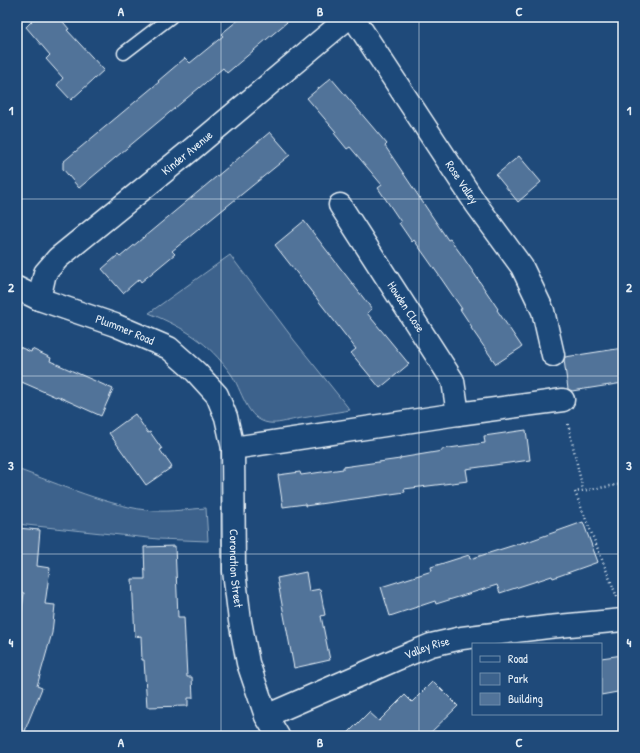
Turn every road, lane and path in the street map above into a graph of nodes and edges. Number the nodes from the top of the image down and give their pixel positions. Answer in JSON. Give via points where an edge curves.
{"nodes":[{"id":1,"x":171,"y":17,"type":"edge"},
{"id":2,"x":349,"y":17,"type":"edge"},
{"id":3,"x":353,"y":17,"type":"edge"},
{"id":4,"x":124,"y":53,"type":"dead end"},
{"id":5,"x":340,"y":205,"type":"dead end"},
{"id":6,"x":17,"y":288,"type":"edge"},
{"id":7,"x":39,"y":299,"type":"junction"},
{"id":8,"x":553,"y":355,"type":"dead end"},
{"id":9,"x":217,"y":396,"type":"joint"},
{"id":10,"x":563,"y":400,"type":"dead end"},
{"id":11,"x":458,"y":414,"type":"junction"},
{"id":12,"x":233,"y":448,"type":"junction"},
{"id":13,"x":623,"y":484,"type":"edge"},
{"id":14,"x":621,"y":610,"type":"edge"},
{"id":15,"x":266,"y":716,"type":"junction"},
{"id":16,"x":278,"y":736,"type":"edge"}],
"edges":[{"from":1,"to":4,"type":"lane"},
{"from":2,"to":7,"type":"street","name":"Kinder Avenue","via":[[58,258],[46,273]]},
{"from":3,"to":8,"type":"street","name":"Rose Valley","via":[[476,204],[522,267],[543,311]]},
{"from":5,"to":11,"type":"street","name":"Howden Close","via":[[453,381]]},
{"from":6,"to":7,"type":"street","name":"Plummer Road"},
{"from":7,"to":9,"type":"street","name":"Plummer Road","via":[[115,325],[169,348],[196,372]]},
{"from":9,"to":12,"type":"street","name":"Coronation Street","via":[[226,418]]},
{"from":10,"to":11,"type":"street"},
{"from":11,"to":12,"type":"street"},
{"from":12,"to":15,"type":"street","name":"Coronation Street","via":[[235,585],[248,663]]},
{"from":13,"to":14,"type":"path","via":[[575,492]]},
{"from":14,"to":15,"type":"street","name":"Valley Rise","via":[[548,627],[462,638],[431,645]]},
{"from":15,"to":16,"type":"street","name":"Coronation Street"}]}
